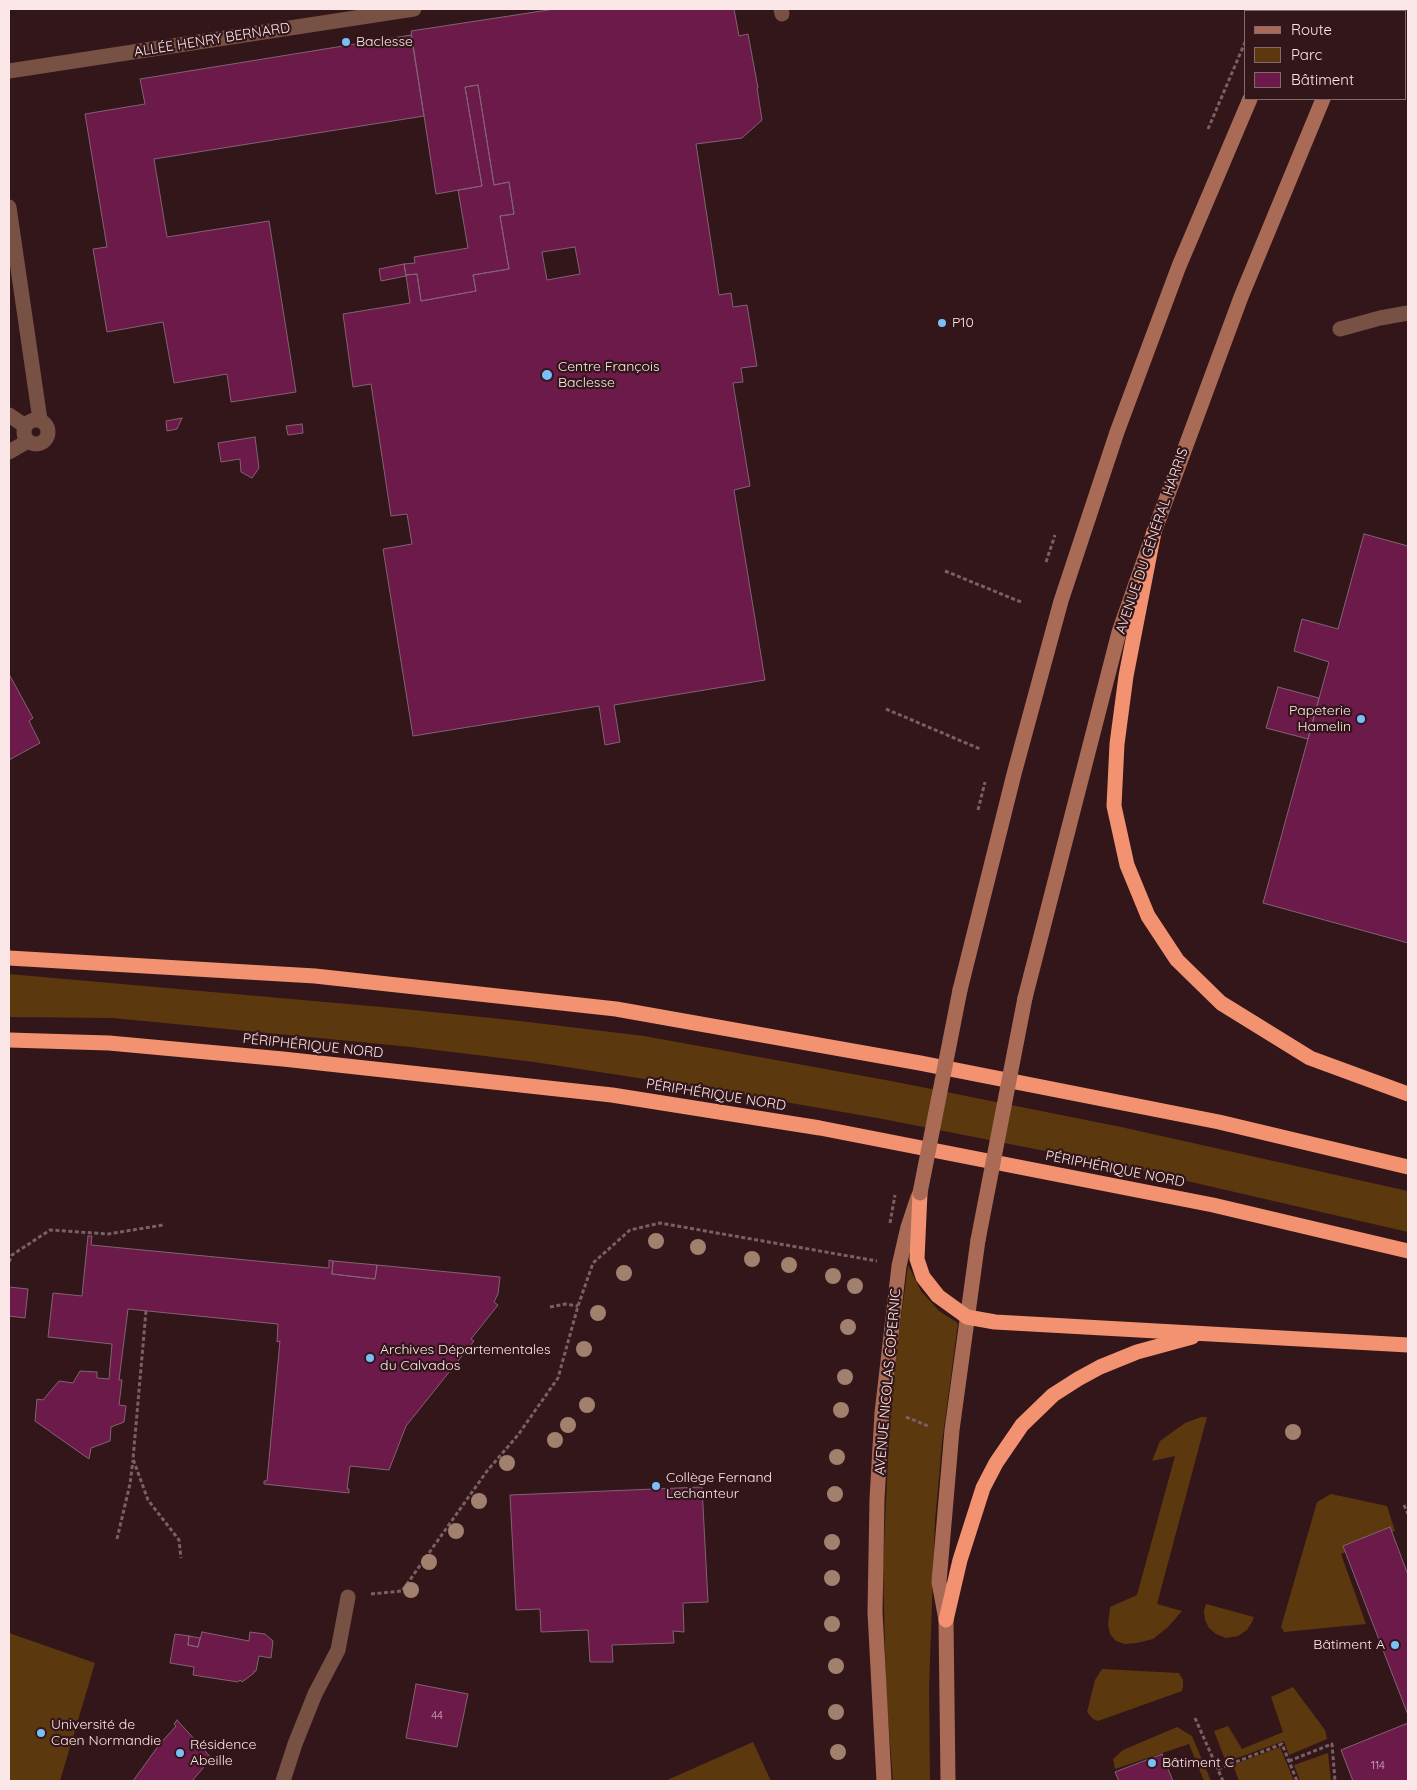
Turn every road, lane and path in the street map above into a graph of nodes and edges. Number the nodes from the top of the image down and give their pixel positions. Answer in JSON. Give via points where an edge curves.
{"nodes":[{"id":1,"x":414,"y":9,"type":"edge"},
{"id":2,"x":9,"y":71,"type":"edge"},
{"id":3,"x":1250,"y":100,"type":"edge"},
{"id":4,"x":1323,"y":100,"type":"edge"},
{"id":5,"x":9,"y":207,"type":"edge"},
{"id":6,"x":1408,"y":313,"type":"edge"},
{"id":7,"x":1340,"y":329,"type":"dead end"},
{"id":8,"x":9,"y":415,"type":"edge"},
{"id":9,"x":40,"y":420,"type":"junction"},
{"id":10,"x":27,"y":434,"type":"junction"},
{"id":11,"x":9,"y":452,"type":"edge"},
{"id":12,"x":1154,"y":532,"type":"junction"},
{"id":13,"x":945,"y":571,"type":"dead end"},
{"id":14,"x":1021,"y":602,"type":"dead end"},
{"id":15,"x":886,"y":708,"type":"dead end"},
{"id":16,"x":980,"y":749,"type":"dead end"},
{"id":17,"x":9,"y":958,"type":"edge"},
{"id":18,"x":9,"y":1040,"type":"edge"},
{"id":19,"x":1408,"y":1094,"type":"edge"},
{"id":20,"x":1408,"y":1167,"type":"edge"},
{"id":21,"x":920,"y":1193,"type":"joint"},
{"id":22,"x":163,"y":1225,"type":"dead end"},
{"id":23,"x":913,"y":1228,"type":"junction"},
{"id":24,"x":1408,"y":1251,"type":"edge"},
{"id":25,"x":9,"y":1262,"type":"edge"},
{"id":26,"x":883,"y":1262,"type":"dead end"},
{"id":27,"x":578,"y":1306,"type":"junction"},
{"id":28,"x":550,"y":1307,"type":"dead end"},
{"id":29,"x":146,"y":1311,"type":"dead end"},
{"id":30,"x":967,"y":1317,"type":"junction"},
{"id":31,"x":1206,"y":1334,"type":"junction"},
{"id":32,"x":1408,"y":1345,"type":"edge"},
{"id":33,"x":900,"y":1415,"type":"dead end"},
{"id":34,"x":933,"y":1428,"type":"dead end"},
{"id":35,"x":133,"y":1459,"type":"junction"},
{"id":36,"x":1404,"y":1505,"type":"dead end"},
{"id":37,"x":1408,"y":1514,"type":"edge"},
{"id":38,"x":117,"y":1539,"type":"dead end"},
{"id":39,"x":181,"y":1558,"type":"dead end"},
{"id":40,"x":348,"y":1597,"type":"joint"},
{"id":41,"x":946,"y":1620,"type":"junction"},
{"id":42,"x":1195,"y":1718,"type":"dead end"},
{"id":43,"x":1289,"y":1760,"type":"junction"},
{"id":44,"x":1218,"y":1769,"type":"junction"},
{"id":45,"x":284,"y":1781,"type":"edge"},
{"id":46,"x":884,"y":1781,"type":"edge"},
{"id":47,"x":948,"y":1781,"type":"edge"},
{"id":48,"x":1223,"y":1781,"type":"edge"},
{"id":49,"x":1297,"y":1781,"type":"edge"},
{"id":50,"x":1335,"y":1781,"type":"edge"}],
"edges":[{"from":1,"to":2,"type":"street","name":"ALLÉE HENRY BERNARD"},
{"from":3,"to":21,"type":"main road","bridge":true,"via":[[1179,266],[1117,432],[1061,601],[960,990]]},
{"from":4,"to":12,"type":"main road","name":"AVENUE DU GÉNÉRAL HARRIS","via":[[1241,297]]},
{"from":5,"to":9,"type":"street"},
{"from":6,"to":7,"type":"street"},
{"from":8,"to":10,"type":"street"},
{"from":9,"to":10,"type":"street","via":[[32,420]]},
{"from":9,"to":10,"type":"street","via":[[49,430],[43,443],[35,445]]},
{"from":10,"to":11,"type":"street"},
{"from":12,"to":19,"type":"highway","via":[[1126,676],[1117,744],[1114,806],[1128,866],[1148,916],[1178,960],[1221,1003],[1310,1058]]},
{"from":12,"to":30,"type":"main road","name":"AVENUE DU GÉNÉRAL HARRIS","bridge":true,"via":[[1119,632],[1025,998],[978,1240]]},
{"from":13,"to":14,"type":"path"},
{"from":15,"to":16,"type":"path"},
{"from":17,"to":20,"type":"highway","via":[[315,976],[616,1009],[978,1074],[1219,1122]]},
{"from":18,"to":24,"type":"highway","name":"PÉRIPHÉRIQUE NORD","via":[[109,1043],[612,1095],[820,1128],[1214,1205]]},
{"from":21,"to":23,"type":"highway"},
{"from":22,"to":25,"type":"path","via":[[108,1234],[50,1230],[12,1255]]},
{"from":23,"to":30,"type":"highway","via":[[923,1276],[938,1296]]},
{"from":23,"to":46,"type":"main road","name":"AVENUE NICOLAS COPERNIC","via":[[899,1266],[884,1394],[877,1499],[875,1612]]},
{"from":26,"to":27,"type":"path","via":[[660,1223],[630,1230],[593,1263]]},
{"from":27,"to":28,"type":"path"},
{"from":27,"to":40,"type":"path","via":[[558,1378],[402,1591]]},
{"from":29,"to":35,"type":"path"},
{"from":30,"to":31,"type":"highway","via":[[995,1322]]},
{"from":30,"to":41,"type":"main road","via":[[952,1430],[939,1582]]},
{"from":31,"to":32,"type":"highway"},
{"from":31,"to":41,"type":"highway","via":[[1137,1352],[1078,1378],[1022,1426],[983,1488],[960,1560]]},
{"from":33,"to":34,"type":"path"},
{"from":35,"to":38,"type":"path"},
{"from":35,"to":39,"type":"path","via":[[148,1500],[179,1540]]},
{"from":36,"to":37,"type":"path"},
{"from":40,"to":45,"type":"street","via":[[338,1650],[315,1694]]},
{"from":41,"to":47,"type":"main road"},
{"from":42,"to":44,"type":"path"},
{"from":43,"to":44,"type":"path","via":[[1282,1744]]},
{"from":43,"to":49,"type":"path"},
{"from":43,"to":50,"type":"path","via":[[1332,1744]]},
{"from":44,"to":48,"type":"path"}]}
